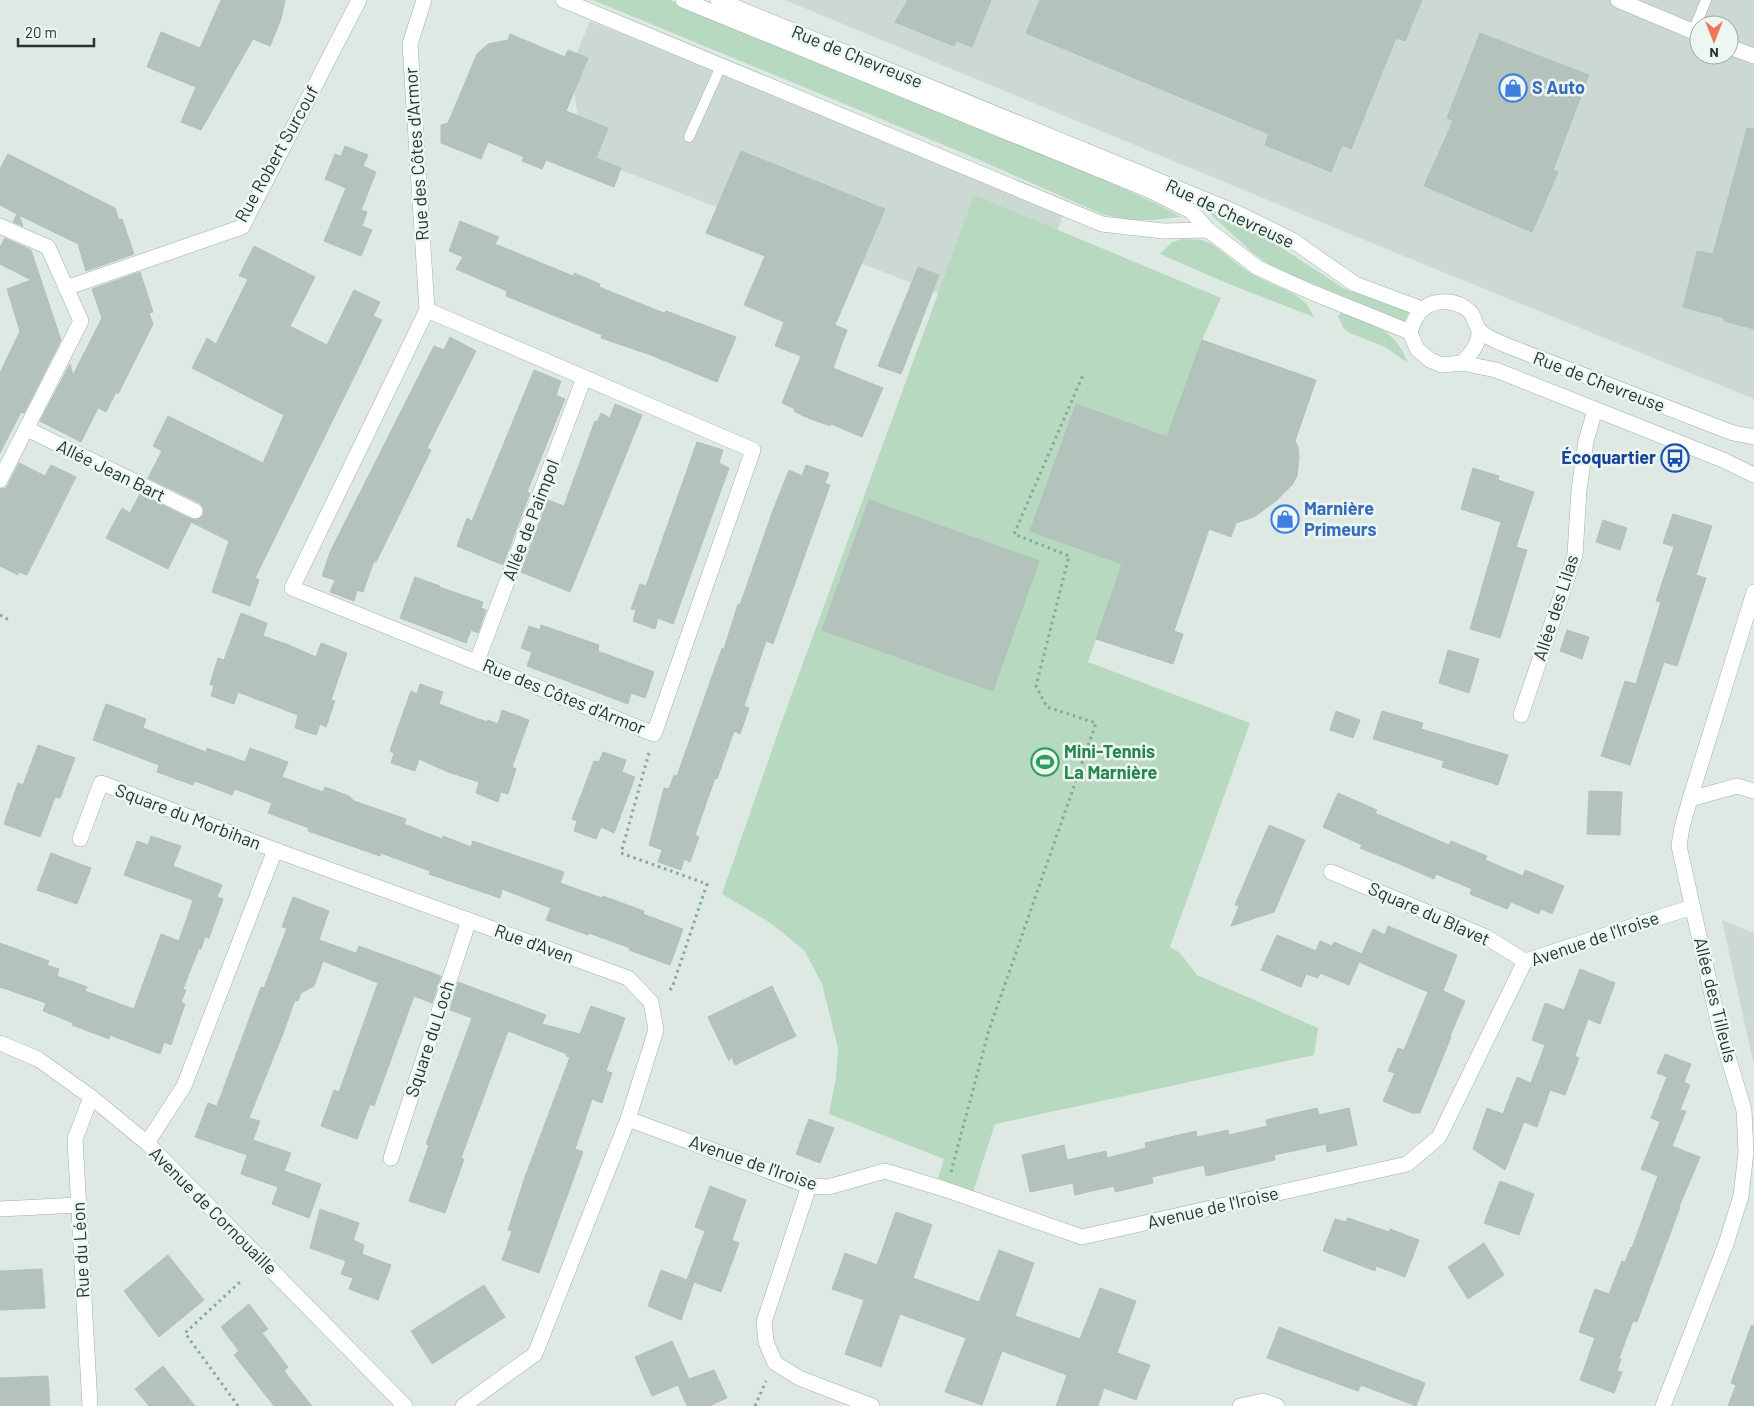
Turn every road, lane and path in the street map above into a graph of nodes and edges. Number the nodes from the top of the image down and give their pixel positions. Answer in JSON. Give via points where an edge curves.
{"nodes":[{"id":1,"x":359,"y":0,"type":"edge"},
{"id":2,"x":424,"y":0,"type":"edge"},
{"id":3,"x":562,"y":0,"type":"edge"},
{"id":4,"x":683,"y":0,"type":"edge"},
{"id":5,"x":718,"y":0,"type":"edge"},
{"id":6,"x":1618,"y":0,"type":"edge"},
{"id":7,"x":1706,"y":0,"type":"edge"},
{"id":8,"x":1701,"y":15,"type":"edge"},
{"id":9,"x":1689,"y":30,"type":"edge"},
{"id":10,"x":1739,"y":51,"type":"edge"},
{"id":11,"x":1754,"y":56,"type":"edge"},
{"id":12,"x":721,"y":66,"type":"junction"},
{"id":13,"x":689,"y":137,"type":"dead end"},
{"id":14,"x":0,"y":226,"type":"edge"},
{"id":15,"x":1208,"y":230,"type":"junction"},
{"id":16,"x":66,"y":288,"type":"junction"},
{"id":17,"x":1422,"y":309,"type":"junction"},
{"id":18,"x":427,"y":310,"type":"junction"},
{"id":19,"x":1479,"y":331,"type":"junction"},
{"id":20,"x":1410,"y":332,"type":"junction"},
{"id":21,"x":1462,"y":364,"type":"junction"},
{"id":22,"x":1083,"y":375,"type":"dead end"},
{"id":23,"x":584,"y":378,"type":"junction"},
{"id":24,"x":1595,"y":410,"type":"junction"},
{"id":25,"x":26,"y":429,"type":"junction"},
{"id":26,"x":1754,"y":437,"type":"edge"},
{"id":27,"x":1754,"y":475,"type":"edge"},
{"id":28,"x":0,"y":480,"type":"edge"},
{"id":29,"x":195,"y":511,"type":"dead end"},
{"id":30,"x":1754,"y":592,"type":"edge"},
{"id":31,"x":0,"y":615,"type":"edge"},
{"id":32,"x":9,"y":620,"type":"dead end"},
{"id":33,"x":477,"y":661,"type":"junction"},
{"id":34,"x":1521,"y":715,"type":"dead end"},
{"id":35,"x":654,"y":734,"type":"junction"},
{"id":36,"x":1754,"y":791,"type":"edge"},
{"id":37,"x":1690,"y":799,"type":"junction"},
{"id":38,"x":80,"y":838,"type":"dead end"},
{"id":39,"x":275,"y":850,"type":"junction"},
{"id":40,"x":1331,"y":872,"type":"dead end"},
{"id":41,"x":1692,"y":907,"type":"junction"},
{"id":42,"x":470,"y":920,"type":"junction"},
{"id":43,"x":1525,"y":960,"type":"junction"},
{"id":44,"x":651,"y":1002,"type":"junction"},
{"id":45,"x":0,"y":1043,"type":"edge"},
{"id":46,"x":91,"y":1096,"type":"junction"},
{"id":47,"x":628,"y":1119,"type":"junction"},
{"id":48,"x":147,"y":1144,"type":"junction"},
{"id":49,"x":391,"y":1158,"type":"dead end"},
{"id":50,"x":809,"y":1186,"type":"junction"},
{"id":51,"x":947,"y":1190,"type":"junction"},
{"id":52,"x":78,"y":1205,"type":"junction"},
{"id":53,"x":0,"y":1209,"type":"edge"},
{"id":54,"x":241,"y":1281,"type":"dead end"},
{"id":55,"x":774,"y":1363,"type":"junction"},
{"id":56,"x":90,"y":1406,"type":"edge"},
{"id":57,"x":238,"y":1406,"type":"edge"},
{"id":58,"x":405,"y":1406,"type":"edge"},
{"id":59,"x":463,"y":1406,"type":"edge"},
{"id":60,"x":755,"y":1406,"type":"edge"},
{"id":61,"x":872,"y":1406,"type":"edge"},
{"id":62,"x":1240,"y":1406,"type":"edge"},
{"id":63,"x":1277,"y":1406,"type":"edge"},
{"id":64,"x":1663,"y":1406,"type":"edge"}],
"edges":[{"from":1,"to":16,"type":"street","name":"Rue Robert Surcouf","via":[[242,226]]},
{"from":2,"to":18,"type":"street","name":"Rue des Côtes d'Armor","via":[[410,44]]},
{"from":3,"to":12,"type":"street","name":"Rue de Chevreuse"},
{"from":4,"to":15,"type":"street","name":"Rue de Chevreuse","via":[[1149,190],[1191,211]]},
{"from":5,"to":17,"type":"street","name":"Rue de Chevreuse","via":[[1235,212],[1292,240],[1355,284]]},
{"from":6,"to":9,"type":"street"},
{"from":7,"to":8,"type":"lane"},
{"from":10,"to":11,"type":"street"},
{"from":12,"to":13,"type":"lane"},
{"from":12,"to":15,"type":"street","name":"Rue de Chevreuse","via":[[1102,224],[1163,231]]},
{"from":14,"to":16,"type":"street","via":[[48,247]]},
{"from":15,"to":20,"type":"street","name":"Rue de Chevreuse","via":[[1258,268]]},
{"from":16,"to":25,"type":"street","via":[[81,321]]},
{"from":17,"to":19,"type":"street","via":[[1432,303],[1459,303],[1471,312]]},
{"from":17,"to":20,"type":"street"},
{"from":18,"to":23,"type":"street","name":"Rue des Côtes d'Armor"},
{"from":18,"to":33,"type":"street","name":"Rue des Côtes d'Armor","via":[[292,588]]},
{"from":19,"to":21,"type":"street","via":[[1479,339]]},
{"from":19,"to":26,"type":"street","name":"Rue de Chevreuse","via":[[1508,346],[1733,433]]},
{"from":20,"to":21,"type":"street","name":"Rue de Chevreuse","via":[[1417,349],[1430,360],[1442,365]]},
{"from":21,"to":24,"type":"street","name":"Rue de Chevreuse","via":[[1496,370]]},
{"from":22,"to":51,"type":"path","via":[[1014,534],[1070,556],[1036,686],[1047,707],[1096,723],[989,1030]]},
{"from":23,"to":33,"type":"street","name":"Allée de Paimpol"},
{"from":23,"to":35,"type":"street","name":"Rue des Côtes d'Armor","via":[[752,450]]},
{"from":24,"to":27,"type":"street","name":"Rue de Chevreuse"},
{"from":24,"to":34,"type":"street","name":"Allée des Lilas","via":[[1586,441],[1579,490],[1575,555]]},
{"from":25,"to":28,"type":"street"},
{"from":25,"to":29,"type":"street","name":"Allée Jean Bart"},
{"from":30,"to":37,"type":"street","name":"Allée des Tilleuls"},
{"from":31,"to":32,"type":"path"},
{"from":33,"to":35,"type":"street","name":"Rue des Côtes d'Armor"},
{"from":35,"to":44,"type":"path","via":[[621,853],[708,884],[672,988]]},
{"from":36,"to":37,"type":"street","via":[[1736,786]]},
{"from":37,"to":41,"type":"street","name":"Allée des Tilleuls","via":[[1679,846]]},
{"from":38,"to":39,"type":"street","name":"Square du Morbihan","via":[[101,783]]},
{"from":39,"to":42,"type":"street","name":"Rue d'Aven"},
{"from":39,"to":48,"type":"street","via":[[184,1086]]},
{"from":40,"to":43,"type":"street","name":"Square du Blavet","via":[[1486,938]]},
{"from":41,"to":43,"type":"street","name":"Avenue de l'Iroise"},
{"from":41,"to":64,"type":"street","name":"Allée des Tilleuls","via":[[1720,1030],[1744,1110],[1746,1152],[1741,1196],[1726,1244]]},
{"from":42,"to":44,"type":"street","name":"Rue d'Aven","via":[[628,978]]},
{"from":42,"to":49,"type":"street","name":"Square du Loch"},
{"from":43,"to":51,"type":"street","name":"Avenue de l'Iroise","via":[[1439,1137],[1407,1164],[1082,1237]]},
{"from":44,"to":47,"type":"street","via":[[656,1030]]},
{"from":45,"to":46,"type":"street","name":"Avenue de Cornouaille","via":[[38,1060]]},
{"from":46,"to":48,"type":"street","name":"Avenue de Cornouaille"},
{"from":46,"to":52,"type":"street","name":"Rue du Léon","via":[[75,1139]]},
{"from":47,"to":50,"type":"street","name":"Avenue de l'Iroise"},
{"from":47,"to":59,"type":"street","via":[[536,1354]]},
{"from":48,"to":58,"type":"street","name":"Avenue de Cornouaille"},
{"from":50,"to":51,"type":"street","name":"Avenue de l'Iroise","via":[[828,1187],[885,1171]]},
{"from":50,"to":55,"type":"street","via":[[764,1322],[766,1342]]},
{"from":52,"to":53,"type":"street"},
{"from":52,"to":56,"type":"street","name":"Rue du Léon"},
{"from":54,"to":57,"type":"path","via":[[185,1333]]},
{"from":55,"to":60,"type":"path"},
{"from":55,"to":61,"type":"street","via":[[799,1378]]},
{"from":62,"to":63,"type":"street","via":[[1263,1401]]}]}
